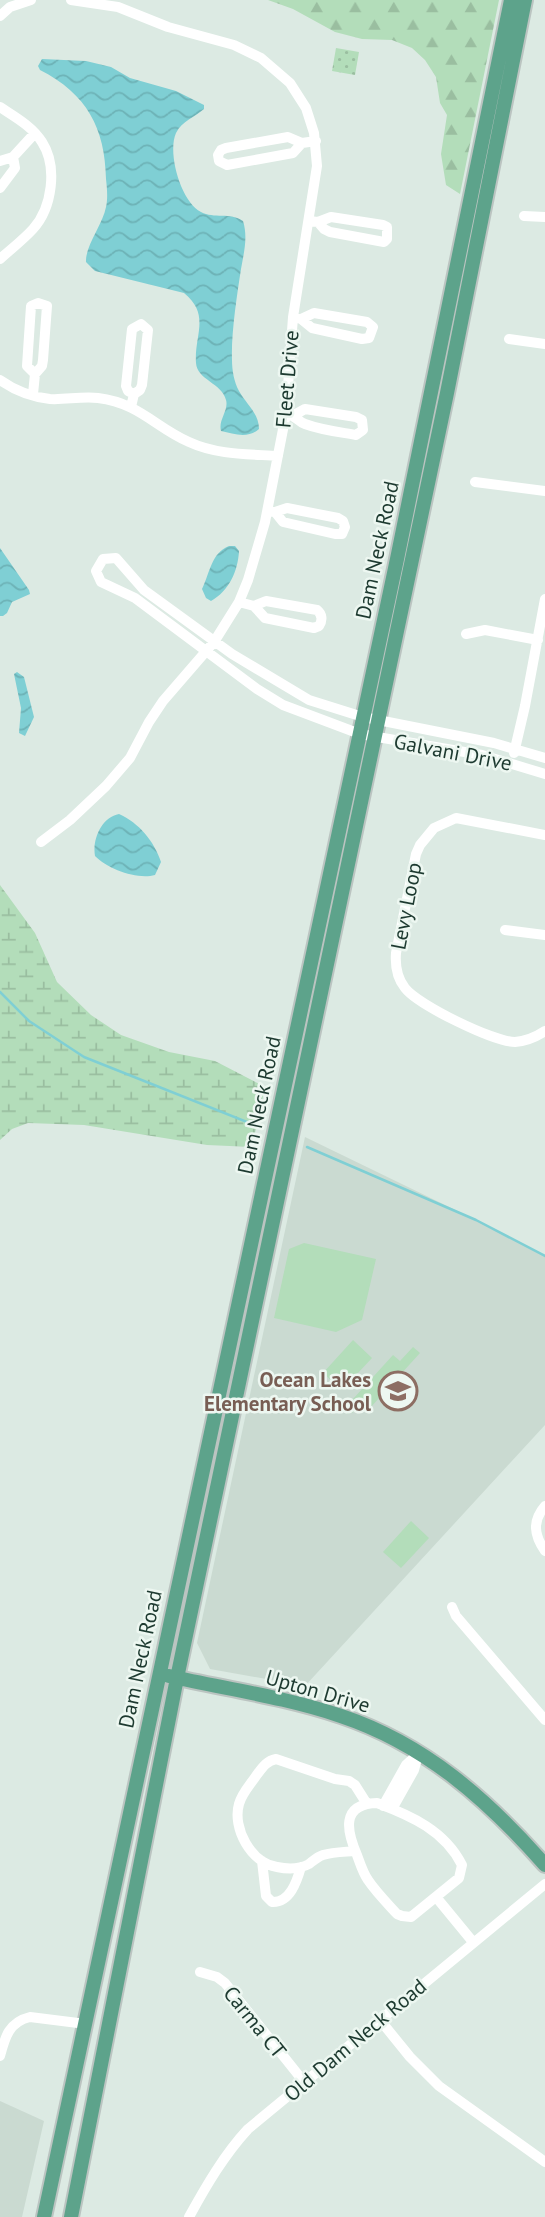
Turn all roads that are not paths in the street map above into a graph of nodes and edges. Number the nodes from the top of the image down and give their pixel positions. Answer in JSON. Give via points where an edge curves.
{"nodes":[{"id":1,"x":31,"y":0,"type":"edge"},
{"id":2,"x":71,"y":0,"type":"edge"},
{"id":3,"x":511,"y":0,"type":"edge"},
{"id":4,"x":525,"y":0,"type":"edge"},
{"id":5,"x":0,"y":16,"type":"edge"},
{"id":6,"x":0,"y":107,"type":"edge"},
{"id":7,"x":35,"y":133,"type":"junction"},
{"id":8,"x":316,"y":141,"type":"junction"},
{"id":9,"x":302,"y":143,"type":"junction"},
{"id":10,"x":13,"y":157,"type":"junction"},
{"id":11,"x":0,"y":161,"type":"edge"},
{"id":12,"x":0,"y":188,"type":"edge"},
{"id":13,"x":524,"y":216,"type":"dead end"},
{"id":14,"x":545,"y":217,"type":"edge"},
{"id":15,"x":313,"y":222,"type":"junction"},
{"id":16,"x":0,"y":259,"type":"edge"},
{"id":17,"x":297,"y":318,"type":"junction"},
{"id":18,"x":509,"y":340,"type":"dead end"},
{"id":19,"x":545,"y":344,"type":"edge"},
{"id":20,"x":34,"y":374,"type":"junction"},
{"id":21,"x":0,"y":380,"type":"edge"},
{"id":22,"x":33,"y":394,"type":"junction"},
{"id":23,"x":134,"y":394,"type":"junction"},
{"id":24,"x":131,"y":407,"type":"junction"},
{"id":25,"x":290,"y":415,"type":"junction"},
{"id":26,"x":278,"y":456,"type":"junction"},
{"id":27,"x":475,"y":482,"type":"dead end"},
{"id":28,"x":545,"y":491,"type":"edge"},
{"id":29,"x":271,"y":512,"type":"junction"},
{"id":30,"x":545,"y":599,"type":"edge"},
{"id":31,"x":239,"y":602,"type":"junction"},
{"id":32,"x":254,"y":607,"type":"junction"},
{"id":33,"x":466,"y":634,"type":"dead end"},
{"id":34,"x":538,"y":640,"type":"junction"},
{"id":35,"x":215,"y":642,"type":"junction"},
{"id":36,"x":206,"y":652,"type":"junction"},
{"id":37,"x":363,"y":717,"type":"junction"},
{"id":38,"x":378,"y":720,"type":"junction"},
{"id":39,"x":360,"y":734,"type":"junction"},
{"id":40,"x":375,"y":737,"type":"junction"},
{"id":41,"x":515,"y":748,"type":"junction"},
{"id":42,"x":545,"y":758,"type":"edge"},
{"id":43,"x":511,"y":763,"type":"junction"},
{"id":44,"x":545,"y":774,"type":"edge"},
{"id":45,"x":545,"y":835,"type":"edge"},
{"id":46,"x":41,"y":842,"type":"dead end"},
{"id":47,"x":505,"y":930,"type":"dead end"},
{"id":48,"x":545,"y":935,"type":"edge"},
{"id":49,"x":545,"y":1031,"type":"edge"},
{"id":50,"x":223,"y":1370,"type":"junction"},
{"id":51,"x":241,"y":1374,"type":"junction"},
{"id":52,"x":545,"y":1506,"type":"edge"},
{"id":53,"x":545,"y":1551,"type":"edge"},
{"id":54,"x":452,"y":1606,"type":"dead end"},
{"id":55,"x":159,"y":1674,"type":"junction"},
{"id":56,"x":177,"y":1678,"type":"junction"},
{"id":57,"x":545,"y":1720,"type":"edge"},
{"id":58,"x":419,"y":1753,"type":"junction"},
{"id":59,"x":367,"y":1804,"type":"junction"},
{"id":60,"x":388,"y":1807,"type":"junction"},
{"id":61,"x":355,"y":1851,"type":"junction"},
{"id":62,"x":262,"y":1861,"type":"junction"},
{"id":63,"x":545,"y":1865,"type":"edge"},
{"id":64,"x":301,"y":1867,"type":"junction"},
{"id":65,"x":545,"y":1884,"type":"edge"},
{"id":66,"x":436,"y":1897,"type":"junction"},
{"id":67,"x":473,"y":1942,"type":"junction"},
{"id":68,"x":200,"y":1972,"type":"dead end"},
{"id":69,"x":380,"y":2020,"type":"junction"},
{"id":70,"x":86,"y":2024,"type":"junction"},
{"id":71,"x":109,"y":2027,"type":"junction"},
{"id":72,"x":0,"y":2056,"type":"edge"},
{"id":73,"x":304,"y":2082,"type":"junction"},
{"id":74,"x":545,"y":2162,"type":"edge"},
{"id":75,"x":44,"y":2217,"type":"edge"},
{"id":76,"x":71,"y":2217,"type":"edge"},
{"id":77,"x":189,"y":2217,"type":"edge"}],
"edges":[{"from":1,"to":5,"type":"street"},
{"from":2,"to":8,"type":"street","name":"Fleet Drive","via":[[118,7],[258,56],[298,93]]},
{"from":3,"to":37,"type":"main road","name":"Dam Neck Road"},
{"from":4,"to":38,"type":"main road","name":"Dam Neck Road"},
{"from":6,"to":7,"type":"street"},
{"from":7,"to":10,"type":"street"},
{"from":7,"to":16,"type":"street","via":[[48,156],[51,190],[33,229]]},
{"from":8,"to":9,"type":"street"},
{"from":8,"to":15,"type":"street","name":"Fleet Drive"},
{"from":9,"to":9,"type":"street","via":[[288,137],[226,148],[218,155],[219,161],[227,165],[293,153]]},
{"from":10,"to":11,"type":"street"},
{"from":10,"to":12,"type":"street","via":[[15,168]]},
{"from":13,"to":14,"type":"street"},
{"from":15,"to":15,"type":"street","via":[[330,232],[387,239],[383,225],[331,216]]},
{"from":15,"to":17,"type":"street","name":"Fleet Drive"},
{"from":17,"to":17,"type":"street","via":[[312,328],[362,338],[369,338],[373,331],[367,321],[314,313]]},
{"from":17,"to":25,"type":"street","name":"Fleet Drive"},
{"from":18,"to":19,"type":"street"},
{"from":20,"to":20,"type":"street","via":[[42,366],[47,306],[38,303],[31,306],[27,366]]},
{"from":20,"to":22,"type":"street"},
{"from":21,"to":22,"type":"street"},
{"from":22,"to":24,"type":"street","via":[[49,399],[97,398]]},
{"from":23,"to":23,"type":"street","via":[[142,385],[148,330],[141,324],[132,329],[126,386]]},
{"from":23,"to":24,"type":"street"},
{"from":24,"to":26,"type":"street","via":[[196,445]]},
{"from":25,"to":25,"type":"street","via":[[304,424],[356,435],[363,427],[356,417],[305,409]]},
{"from":25,"to":26,"type":"street","name":"Fleet Drive"},
{"from":26,"to":29,"type":"street","name":"Fleet Drive"},
{"from":27,"to":28,"type":"street"},
{"from":29,"to":29,"type":"street","via":[[283,523],[335,534],[342,534],[345,527],[338,518],[287,508]]},
{"from":29,"to":31,"type":"street","name":"Fleet Drive"},
{"from":30,"to":34,"type":"street"},
{"from":31,"to":32,"type":"street"},
{"from":31,"to":35,"type":"street","name":"Fleet Drive"},
{"from":32,"to":32,"type":"street","via":[[265,618],[314,628],[322,621],[317,610],[266,601]]},
{"from":33,"to":34,"type":"street","via":[[485,630]]},
{"from":34,"to":41,"type":"street"},
{"from":35,"to":36,"type":"street","name":"Fleet Drive"},
{"from":35,"to":36,"type":"street","name":"Galvani Drive","via":[[142,589],[116,558],[98,564],[101,582],[135,598]]},
{"from":35,"to":37,"type":"street","name":"Galvani Drive","via":[[309,700]]},
{"from":36,"to":39,"type":"street","name":"Galvani Drive","via":[[283,705]]},
{"from":36,"to":46,"type":"street","name":"Fleet Drive","via":[[163,701],[130,758],[106,786]]},
{"from":37,"to":38,"type":"street","name":"Galvani Drive"},
{"from":37,"to":39,"type":"main road","name":"Dam Neck Road"},
{"from":38,"to":40,"type":"main road","name":"Dam Neck Road"},
{"from":38,"to":41,"type":"street","name":"Galvani Drive"},
{"from":39,"to":40,"type":"street","name":"Galvani Drive"},
{"from":39,"to":50,"type":"main road","name":"Dam Neck Road"},
{"from":40,"to":43,"type":"street","name":"Galvani Drive"},
{"from":40,"to":51,"type":"main road","name":"Dam Neck Road"},
{"from":41,"to":42,"type":"street","name":"Galvani Drive"},
{"from":41,"to":43,"type":"street"},
{"from":43,"to":44,"type":"street","name":"Galvani Drive"},
{"from":45,"to":49,"type":"street","name":"Levy Loop","via":[[460,818],[434,828],[416,854],[395,962],[401,983],[414,998],[488,1035],[524,1041]]},
{"from":47,"to":48,"type":"street"},
{"from":50,"to":51,"type":"main road"},
{"from":50,"to":55,"type":"main road","name":"Dam Neck Road"},
{"from":51,"to":56,"type":"main road","name":"Dam Neck Road"},
{"from":52,"to":53,"type":"street","via":[[535,1529]]},
{"from":54,"to":57,"type":"street"},
{"from":55,"to":56,"type":"main road","name":"Upton Drive"},
{"from":55,"to":70,"type":"main road","name":"Dam Neck Road"},
{"from":56,"to":58,"type":"main road","name":"Upton Drive","via":[[315,1708],[371,1728]]},
{"from":56,"to":71,"type":"main road","name":"Dam Neck Road"},
{"from":58,"to":60,"type":"street","via":[[414,1770]]},
{"from":58,"to":63,"type":"main road","name":"Upton Drive","via":[[486,1802]]},
{"from":59,"to":60,"type":"street"},
{"from":59,"to":61,"type":"street","via":[[348,1822]]},
{"from":59,"to":62,"type":"street","via":[[349,1780],[270,1760],[243,1795],[237,1812],[249,1849]]},
{"from":60,"to":66,"type":"street","via":[[438,1833],[460,1861],[463,1870],[459,1878]]},
{"from":61,"to":64,"type":"street","via":[[323,1855]]},
{"from":61,"to":66,"type":"street","via":[[368,1881],[397,1914],[411,1917]]},
{"from":62,"to":64,"type":"street","via":[[276,1867]]},
{"from":62,"to":64,"type":"street","via":[[266,1896],[272,1902],[287,1896]]},
{"from":65,"to":67,"type":"street","name":"Old Dam Neck Road"},
{"from":66,"to":67,"type":"street"},
{"from":67,"to":69,"type":"street","name":"Old Dam Neck Road"},
{"from":68,"to":73,"type":"street","name":"Carma CT","via":[[225,1983]]},
{"from":69,"to":73,"type":"street","name":"Old Dam Neck Road"},
{"from":69,"to":74,"type":"street","via":[[439,2086]]},
{"from":70,"to":71,"type":"main road"},
{"from":70,"to":72,"type":"street","via":[[22,2019],[9,2029]]},
{"from":70,"to":75,"type":"main road","name":"Dam Neck Road"},
{"from":71,"to":76,"type":"main road","name":"Dam Neck Road"},
{"from":73,"to":77,"type":"street","name":"Old Dam Neck Road","via":[[232,2146]]}]}
